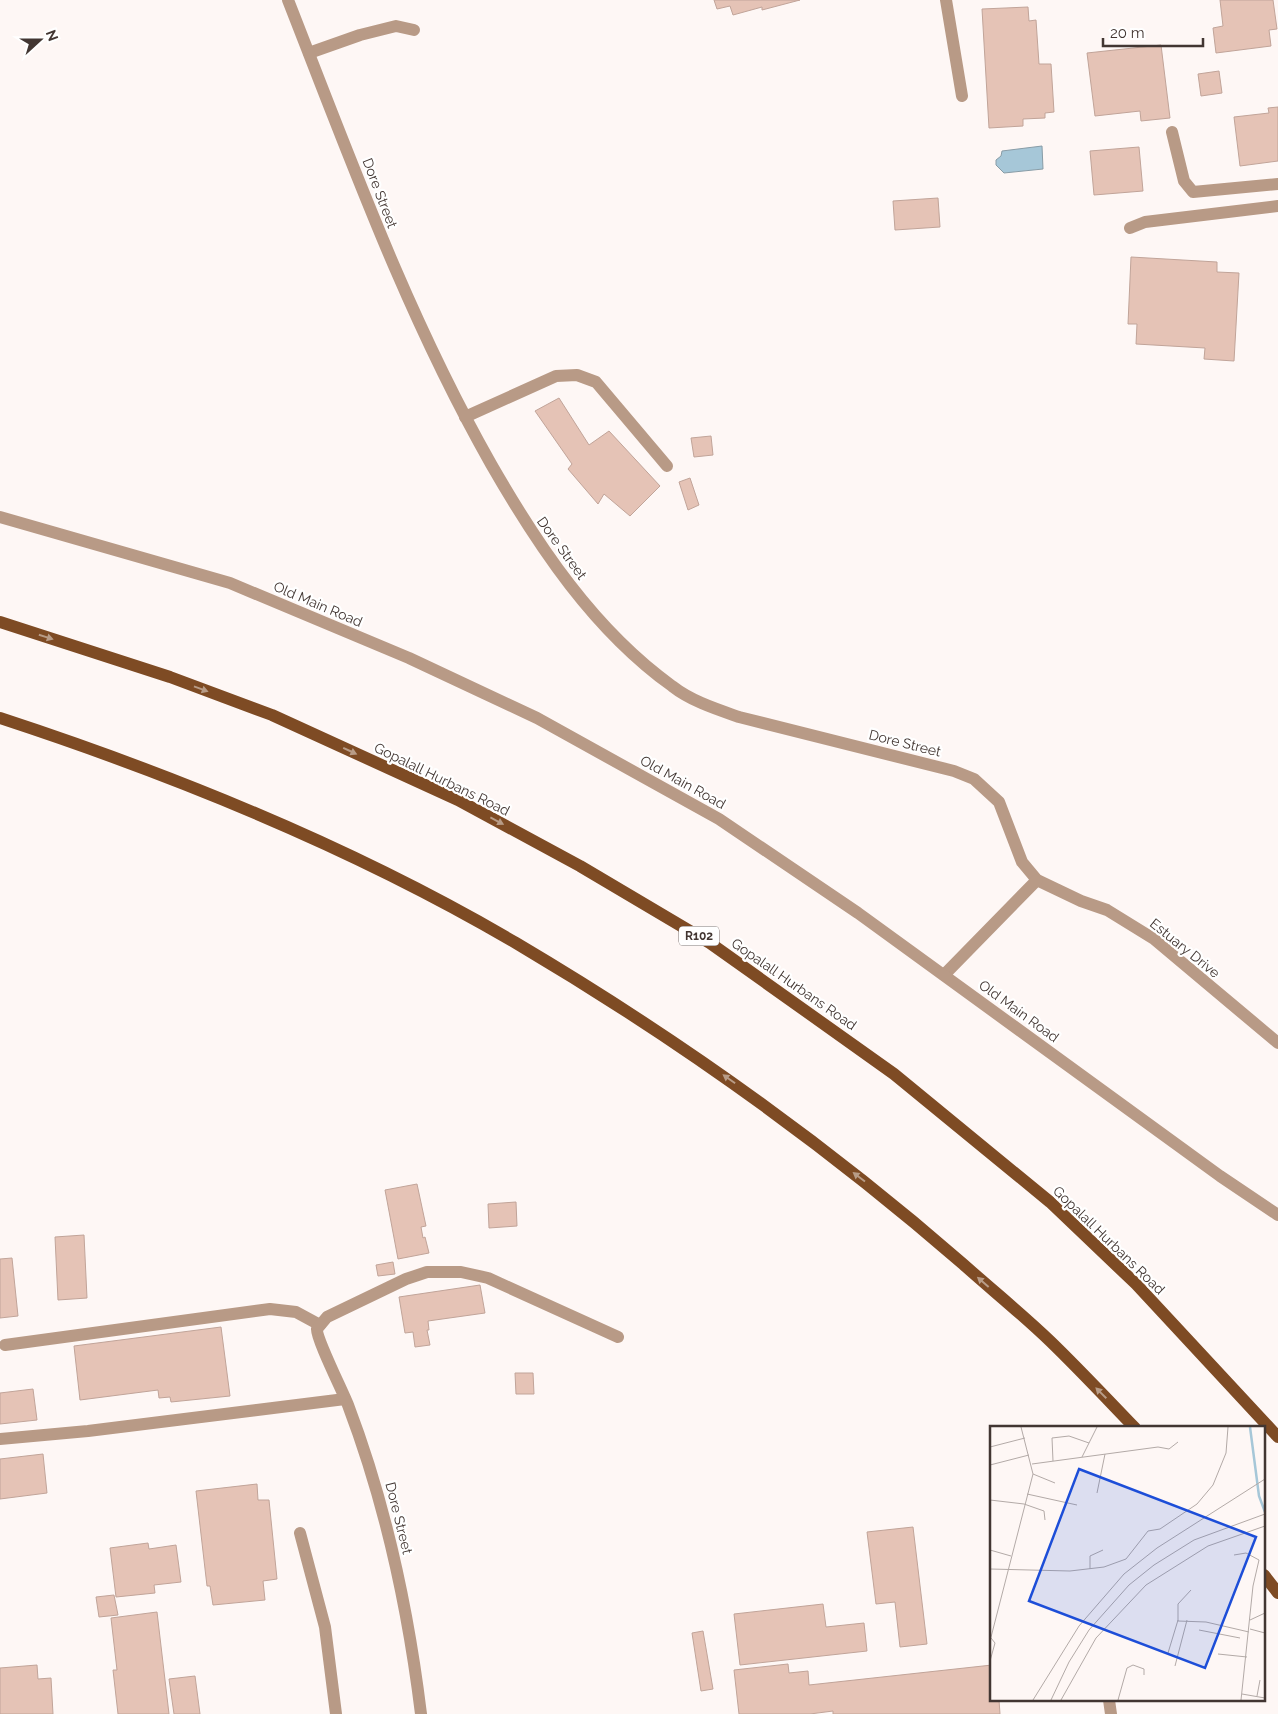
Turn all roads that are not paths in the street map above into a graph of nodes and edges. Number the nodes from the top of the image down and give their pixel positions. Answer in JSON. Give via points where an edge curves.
{"nodes":[{"id":1,"x":288,"y":0,"type":"edge"},
{"id":2,"x":946,"y":0,"type":"edge"},
{"id":3,"x":414,"y":30,"type":"dead end"},
{"id":4,"x":309,"y":53,"type":"junction"},
{"id":5,"x":962,"y":96,"type":"dead end"},
{"id":6,"x":1172,"y":132,"type":"dead end"},
{"id":7,"x":1278,"y":184,"type":"edge"},
{"id":8,"x":1278,"y":206,"type":"edge"},
{"id":9,"x":1130,"y":228,"type":"dead end"},
{"id":10,"x":465,"y":417,"type":"junction"},
{"id":11,"x":667,"y":466,"type":"dead end"},
{"id":12,"x":0,"y":517,"type":"edge"},
{"id":13,"x":0,"y":622,"type":"edge"},
{"id":14,"x":0,"y":718,"type":"edge"},
{"id":15,"x":1036,"y":880,"type":"junction"},
{"id":16,"x":944,"y":975,"type":"junction"},
{"id":17,"x":1278,"y":1043,"type":"edge"},
{"id":18,"x":1278,"y":1214,"type":"edge"},
{"id":19,"x":319,"y":1331,"type":"junction"},
{"id":20,"x":618,"y":1337,"type":"dead end"},
{"id":21,"x":5,"y":1344,"type":"dead end"},
{"id":22,"x":346,"y":1399,"type":"junction"},
{"id":23,"x":1134,"y":1426,"type":"edge"},
{"id":24,"x":1278,"y":1437,"type":"edge"},
{"id":25,"x":0,"y":1438,"type":"edge"},
{"id":26,"x":300,"y":1533,"type":"dead end"},
{"id":27,"x":1266,"y":1578,"type":"edge"},
{"id":28,"x":1278,"y":1593,"type":"edge"},
{"id":29,"x":336,"y":1714,"type":"edge"},
{"id":30,"x":420,"y":1714,"type":"edge"}],
"edges":[{"from":1,"to":4,"type":"street","name":"Dore Street"},
{"from":2,"to":5,"type":"street"},
{"from":3,"to":4,"type":"street","via":[[396,26]]},
{"from":4,"to":10,"type":"street","name":"Dore Street","via":[[387,252],[429,347]]},
{"from":6,"to":7,"type":"street","via":[[1184,181],[1193,192]]},
{"from":8,"to":9,"type":"street","via":[[1144,222]]},
{"from":10,"to":11,"type":"street","via":[[556,376],[577,375],[596,382]]},
{"from":10,"to":15,"type":"street","name":"Dore Street","via":[[526,526],[573,589],[628,650],[673,687],[739,717],[954,771],[974,779],[999,802],[1022,862]]},
{"from":12,"to":16,"type":"street","name":"Old Main Road","via":[[230,583],[409,658],[537,718],[719,819]]},
{"from":13,"to":24,"type":"main road","name":"Gopalall Hurbans Road","number":"R102","one_way":true,"via":[[170,677],[272,715],[458,800],[580,866],[710,943],[894,1074],[1050,1202],[1136,1284]]},
{"from":23,"to":14,"type":"main road","one_way":true,"via":[[1048,1339],[888,1200],[731,1080],[656,1029],[514,942],[332,848],[148,771]]},
{"from":15,"to":16,"type":"street"},
{"from":15,"to":17,"type":"street","name":"Estuary Drive","via":[[1107,910],[1154,939]]},
{"from":16,"to":18,"type":"street","name":"Old Main Road","via":[[1212,1170]]},
{"from":19,"to":20,"type":"street","via":[[327,1317],[406,1279],[426,1272],[461,1272],[488,1278]]},
{"from":19,"to":21,"type":"street","via":[[296,1312],[270,1309]]},
{"from":19,"to":22,"type":"street","name":"Dore Street"},
{"from":22,"to":25,"type":"street","via":[[98,1430]]},
{"from":22,"to":30,"type":"street","name":"Dore Street","via":[[382,1504],[399,1580]]},
{"from":26,"to":29,"type":"street","via":[[325,1627]]},
{"from":27,"to":28,"type":"main road"}]}
